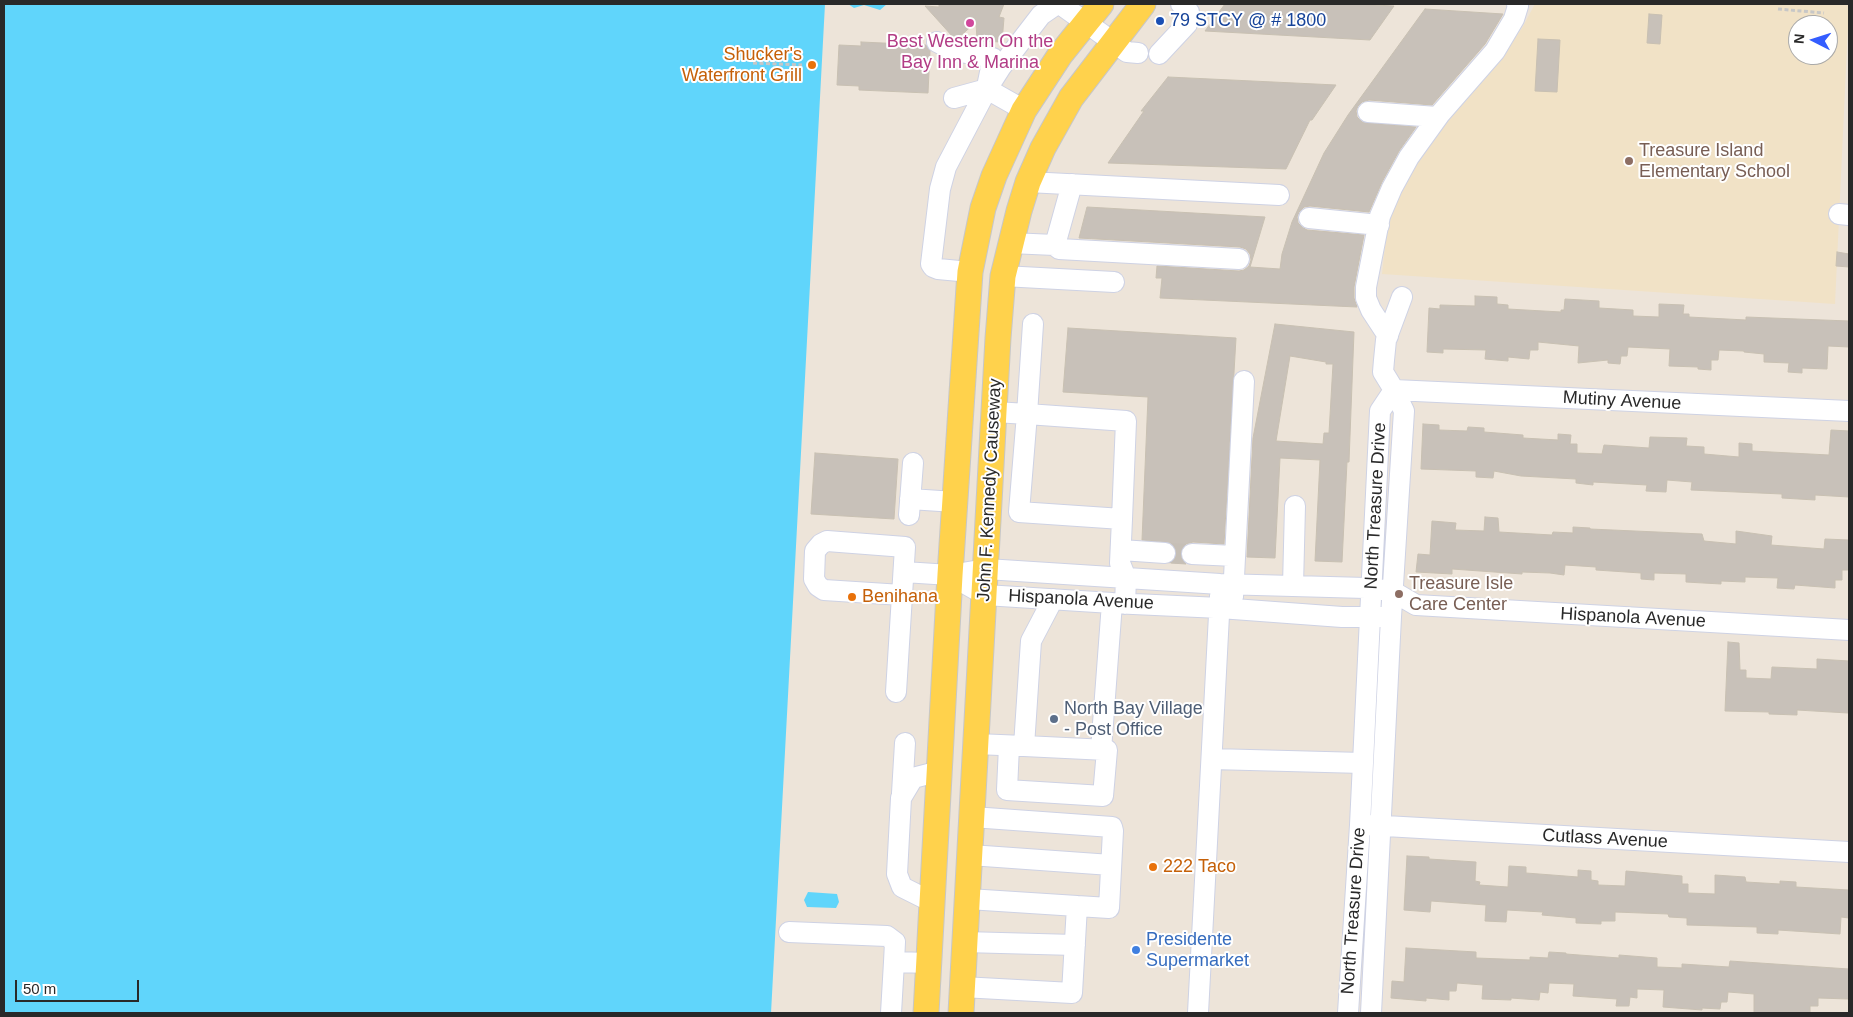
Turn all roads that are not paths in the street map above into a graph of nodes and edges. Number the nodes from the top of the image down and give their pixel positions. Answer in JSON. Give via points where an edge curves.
{"nodes":[{"id":1,"x":1058,"y":4,"type":"edge"},
{"id":2,"x":1144,"y":4,"type":"edge"},
{"id":3,"x":1181,"y":4,"type":"edge"},
{"id":4,"x":1517,"y":4,"type":"edge"},
{"id":5,"x":1094,"y":13,"type":"edge"},
{"id":6,"x":937,"y":42,"type":"dead end"},
{"id":7,"x":1113,"y":43,"type":"junction"},
{"id":8,"x":1138,"y":53,"type":"dead end"},
{"id":9,"x":1159,"y":54,"type":"dead end"},
{"id":10,"x":987,"y":89,"type":"junction"},
{"id":11,"x":954,"y":98,"type":"dead end"},
{"id":12,"x":1024,"y":110,"type":"junction"},
{"id":13,"x":1368,"y":112,"type":"dead end"},
{"id":14,"x":1437,"y":117,"type":"junction"},
{"id":15,"x":1028,"y":182,"type":"junction"},
{"id":16,"x":1072,"y":184,"type":"junction"},
{"id":17,"x":1279,"y":195,"type":"dead end"},
{"id":18,"x":1309,"y":218,"type":"dead end"},
{"id":19,"x":1379,"y":225,"type":"junction"},
{"id":20,"x":1010,"y":243,"type":"junction"},
{"id":21,"x":1055,"y":245,"type":"junction"},
{"id":22,"x":1239,"y":259,"type":"dead end"},
{"id":23,"x":970,"y":272,"type":"junction"},
{"id":24,"x":1004,"y":276,"type":"junction"},
{"id":25,"x":1114,"y":282,"type":"dead end"},
{"id":26,"x":1402,"y":297,"type":"dead end"},
{"id":27,"x":966,"y":305,"type":"junction"},
{"id":28,"x":1000,"y":307,"type":"junction"},
{"id":29,"x":1033,"y":324,"type":"dead end"},
{"id":30,"x":1388,"y":336,"type":"junction"},
{"id":31,"x":1244,"y":381,"type":"dead end"},
{"id":32,"x":1394,"y":390,"type":"junction"},
{"id":33,"x":995,"y":412,"type":"junction"},
{"id":34,"x":1849,"y":412,"type":"edge"},
{"id":35,"x":1027,"y":414,"type":"junction"},
{"id":36,"x":913,"y":463,"type":"dead end"},
{"id":37,"x":955,"y":502,"type":"junction"},
{"id":38,"x":1295,"y":506,"type":"dead end"},
{"id":39,"x":1122,"y":519,"type":"junction"},
{"id":40,"x":1121,"y":550,"type":"junction"},
{"id":41,"x":1192,"y":554,"type":"tunnel mouth"},
{"id":42,"x":1235,"y":556,"type":"junction"},
{"id":43,"x":986,"y":569,"type":"junction"},
{"id":44,"x":904,"y":572,"type":"junction"},
{"id":45,"x":950,"y":575,"type":"junction"},
{"id":46,"x":1126,"y":578,"type":"junction"},
{"id":47,"x":1149,"y":580,"type":"junction"},
{"id":48,"x":1227,"y":584,"type":"junction"},
{"id":49,"x":1293,"y":586,"type":"junction"},
{"id":50,"x":1382,"y":590,"type":"junction"},
{"id":51,"x":985,"y":594,"type":"junction"},
{"id":52,"x":902,"y":595,"type":"junction"},
{"id":53,"x":1053,"y":600,"type":"junction"},
{"id":54,"x":1119,"y":604,"type":"junction"},
{"id":55,"x":1416,"y":605,"type":"junction"},
{"id":56,"x":1226,"y":608,"type":"junction"},
{"id":57,"x":1390,"y":617,"type":"junction"},
{"id":58,"x":1370,"y":618,"type":"junction"},
{"id":59,"x":1849,"y":630,"type":"edge"},
{"id":60,"x":896,"y":692,"type":"dead end"},
{"id":61,"x":905,"y":743,"type":"dead end"},
{"id":62,"x":976,"y":744,"type":"junction"},
{"id":63,"x":1017,"y":746,"type":"junction"},
{"id":64,"x":1101,"y":750,"type":"junction"},
{"id":65,"x":1212,"y":758,"type":"junction"},
{"id":66,"x":1363,"y":762,"type":"junction"},
{"id":67,"x":940,"y":771,"type":"junction"},
{"id":68,"x":901,"y":798,"type":"junction"},
{"id":69,"x":938,"y":812,"type":"junction"},
{"id":70,"x":972,"y":817,"type":"junction"},
{"id":71,"x":1360,"y":825,"type":"junction"},
{"id":72,"x":1380,"y":826,"type":"junction"},
{"id":73,"x":1849,"y":852,"type":"edge"},
{"id":74,"x":970,"y":855,"type":"junction"},
{"id":75,"x":1111,"y":865,"type":"junction"},
{"id":76,"x":968,"y":899,"type":"junction"},
{"id":77,"x":932,"y":902,"type":"junction"},
{"id":78,"x":1077,"y":906,"type":"junction"},
{"id":79,"x":789,"y":932,"type":"dead end"},
{"id":80,"x":964,"y":942,"type":"junction"},
{"id":81,"x":1074,"y":945,"type":"junction"},
{"id":82,"x":894,"y":962,"type":"junction"},
{"id":83,"x":929,"y":963,"type":"junction"},
{"id":84,"x":962,"y":987,"type":"junction"},
{"id":85,"x":891,"y":1013,"type":"edge"},
{"id":86,"x":926,"y":1013,"type":"edge"},
{"id":87,"x":961,"y":1013,"type":"edge"},
{"id":88,"x":1198,"y":1013,"type":"edge"},
{"id":89,"x":1348,"y":1013,"type":"edge"},
{"id":90,"x":1370,"y":1013,"type":"edge"}],
"edges":[{"from":1,"to":5,"type":"street"},
{"from":1,"to":10,"type":"street","via":[[1041,15]]},
{"from":2,"to":7,"type":"main road","name":"John F. Kennedy Causeway"},
{"from":3,"to":9,"type":"street","via":[[1189,12],[1187,24]]},
{"from":4,"to":14,"type":"street","via":[[1514,19],[1495,50]]},
{"from":5,"to":7,"type":"street"},
{"from":5,"to":12,"type":"main road","name":"John F. Kennedy Causeway","via":[[1055,62]]},
{"from":6,"to":10,"type":"street","via":[[955,51],[993,58]]},
{"from":7,"to":8,"type":"street","via":[[1127,52]]},
{"from":7,"to":15,"type":"main road","name":"John F. Kennedy Causeway","via":[[1071,98]]},
{"from":10,"to":11,"type":"street"},
{"from":10,"to":12,"type":"street"},
{"from":10,"to":23,"type":"street","via":[[946,167],[924,255],[933,267]]},
{"from":12,"to":23,"type":"main road","name":"John F. Kennedy Causeway","via":[[989,192]]},
{"from":13,"to":14,"type":"street"},
{"from":14,"to":19,"type":"street","via":[[1392,188]]},
{"from":15,"to":16,"type":"street"},
{"from":15,"to":20,"type":"main road","name":"John F. Kennedy Causeway"},
{"from":16,"to":17,"type":"street"},
{"from":16,"to":21,"type":"street"},
{"from":18,"to":19,"type":"street"},
{"from":19,"to":30,"type":"street","via":[[1366,298]]},
{"from":20,"to":21,"type":"street"},
{"from":20,"to":24,"type":"main road","name":"John F. Kennedy Causeway"},
{"from":21,"to":22,"type":"street","via":[[1059,249]]},
{"from":23,"to":27,"type":"main road","name":"John F. Kennedy Causeway"},
{"from":24,"to":25,"type":"street"},
{"from":24,"to":28,"type":"main road","name":"John F. Kennedy Causeway"},
{"from":26,"to":30,"type":"street"},
{"from":27,"to":28,"type":"main road"},
{"from":27,"to":37,"type":"main road","name":"John F. Kennedy Causeway"},
{"from":28,"to":33,"type":"main road","name":"John F. Kennedy Causeway"},
{"from":29,"to":35,"type":"street"},
{"from":30,"to":32,"type":"street","via":[[1383,372]]},
{"from":31,"to":42,"type":"street"},
{"from":32,"to":34,"type":"street","name":"Mutiny Avenue"},
{"from":32,"to":50,"type":"street","name":"North Treasure Drive","via":[[1380,411]]},
{"from":33,"to":35,"type":"street"},
{"from":33,"to":43,"type":"main road","name":"John F. Kennedy Causeway"},
{"from":35,"to":39,"type":"street","via":[[1126,421]]},
{"from":35,"to":39,"type":"street","via":[[1019,512]]},
{"from":36,"to":37,"type":"street","via":[[909,507]]},
{"from":37,"to":45,"type":"main road","name":"John F. Kennedy Causeway"},
{"from":38,"to":49,"type":"street"},
{"from":39,"to":40,"type":"street"},
{"from":40,"to":46,"type":"street","via":[[1120,563]]},
{"from":40,"to":47,"type":"street","via":[[1158,552]]},
{"from":41,"to":42,"type":"street"},
{"from":42,"to":48,"type":"street"},
{"from":43,"to":45,"type":"street","name":"Hispanola Avenue"},
{"from":43,"to":46,"type":"street","name":"Hispanola Avenue"},
{"from":43,"to":51,"type":"main road","name":"John F. Kennedy Causeway"},
{"from":44,"to":45,"type":"street"},
{"from":44,"to":52,"type":"street"},
{"from":44,"to":52,"type":"street","via":[[906,547],[827,541],[816,551],[814,578],[824,590]]},
{"from":45,"to":51,"type":"street","name":"Hispanola Avenue"},
{"from":45,"to":67,"type":"main road","name":"John F. Kennedy Causeway"},
{"from":46,"to":47,"type":"street","name":"Hispanola Avenue"},
{"from":46,"to":54,"type":"street"},
{"from":47,"to":48,"type":"street","name":"Hispanola Avenue"},
{"from":48,"to":49,"type":"street","name":"Hispanola Avenue"},
{"from":48,"to":56,"type":"street"},
{"from":49,"to":50,"type":"street","name":"Hispanola Avenue"},
{"from":50,"to":55,"type":"street","name":"Hispanola Avenue"},
{"from":50,"to":57,"type":"street","name":"North Treasure Drive"},
{"from":50,"to":58,"type":"street","name":"North Treasure Drive"},
{"from":51,"to":53,"type":"street","name":"Hispanola Avenue"},
{"from":51,"to":62,"type":"main road","name":"John F. Kennedy Causeway"},
{"from":52,"to":60,"type":"street"},
{"from":53,"to":54,"type":"street","name":"Hispanola Avenue"},
{"from":53,"to":63,"type":"street","via":[[1031,641]]},
{"from":54,"to":56,"type":"street","name":"Hispanola Avenue"},
{"from":54,"to":64,"type":"street"},
{"from":55,"to":57,"type":"street","name":"Hispanola Avenue"},
{"from":55,"to":59,"type":"street","name":"Hispanola Avenue"},
{"from":56,"to":58,"type":"street","name":"Hispanola Avenue"},
{"from":56,"to":65,"type":"street"},
{"from":57,"to":58,"type":"street","name":"Hispanola Avenue"},
{"from":57,"to":72,"type":"street","name":"North Treasure Drive"},
{"from":58,"to":66,"type":"street","name":"North Treasure Drive"},
{"from":61,"to":68,"type":"street"},
{"from":62,"to":63,"type":"street"},
{"from":62,"to":70,"type":"main road","name":"John F. Kennedy Causeway"},
{"from":63,"to":64,"type":"street"},
{"from":63,"to":64,"type":"street","via":[[1007,790],[1103,796],[1107,750]]},
{"from":65,"to":66,"type":"street"},
{"from":65,"to":88,"type":"street"},
{"from":66,"to":71,"type":"street","name":"North Treasure Drive"},
{"from":67,"to":68,"type":"street","via":[[913,778]]},
{"from":67,"to":69,"type":"main road","name":"John F. Kennedy Causeway"},
{"from":68,"to":77,"type":"street","via":[[897,874],[902,887]]},
{"from":69,"to":70,"type":"main road"},
{"from":69,"to":77,"type":"main road","name":"John F. Kennedy Causeway"},
{"from":70,"to":74,"type":"main road","name":"John F. Kennedy Causeway"},
{"from":70,"to":75,"type":"street","via":[[1110,826],[1113,831]]},
{"from":71,"to":72,"type":"street","name":"Cutlass Avenue"},
{"from":71,"to":89,"type":"street","name":"North Treasure Drive"},
{"from":72,"to":73,"type":"street","name":"Cutlass Avenue"},
{"from":72,"to":90,"type":"street","name":"North Treasure Drive"},
{"from":74,"to":75,"type":"street"},
{"from":74,"to":76,"type":"main road","name":"John F. Kennedy Causeway"},
{"from":75,"to":78,"type":"street","via":[[1109,908]]},
{"from":76,"to":78,"type":"street"},
{"from":76,"to":80,"type":"main road","name":"John F. Kennedy Causeway"},
{"from":77,"to":83,"type":"main road","name":"John F. Kennedy Causeway"},
{"from":78,"to":81,"type":"street"},
{"from":79,"to":82,"type":"street","via":[[887,936],[895,942]]},
{"from":80,"to":81,"type":"street"},
{"from":80,"to":84,"type":"main road","name":"John F. Kennedy Causeway"},
{"from":81,"to":84,"type":"street","via":[[1072,993]]},
{"from":82,"to":83,"type":"street"},
{"from":82,"to":85,"type":"street"},
{"from":83,"to":86,"type":"main road","name":"John F. Kennedy Causeway"},
{"from":84,"to":87,"type":"main road","name":"John F. Kennedy Causeway"}]}
